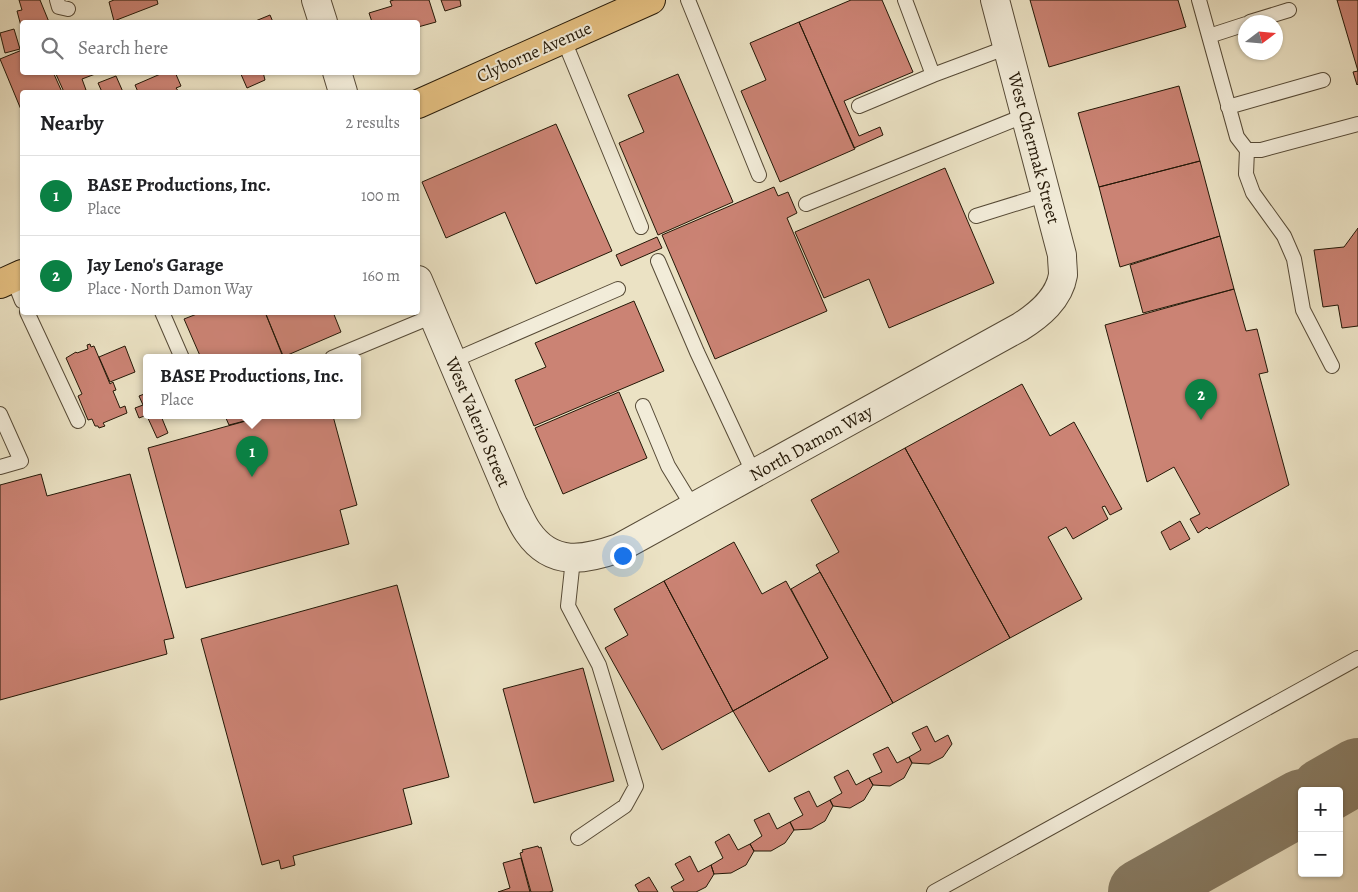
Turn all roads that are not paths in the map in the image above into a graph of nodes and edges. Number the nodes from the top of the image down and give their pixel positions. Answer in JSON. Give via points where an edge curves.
{"nodes":[{"id":1,"x":57,"y":0,"type":"edge"},
{"id":2,"x":316,"y":0,"type":"edge"},
{"id":3,"x":651,"y":0,"type":"edge"},
{"id":4,"x":688,"y":0,"type":"edge"},
{"id":5,"x":905,"y":0,"type":"edge"},
{"id":6,"x":995,"y":0,"type":"edge"},
{"id":7,"x":1199,"y":0,"type":"edge"},
{"id":8,"x":68,"y":9,"type":"dead end"},
{"id":9,"x":1289,"y":10,"type":"dead end"},
{"id":10,"x":1273,"y":15,"type":"edge"},
{"id":11,"x":322,"y":20,"type":"edge"},
{"id":12,"x":1238,"y":27,"type":"edge"},
{"id":13,"x":1209,"y":36,"type":"junction"},
{"id":14,"x":562,"y":38,"type":"junction"},
{"id":15,"x":1008,"y":47,"type":"junction"},
{"id":16,"x":338,"y":75,"type":"edge"},
{"id":17,"x":933,"y":75,"type":"junction"},
{"id":18,"x":1323,"y":80,"type":"dead end"},
{"id":19,"x":342,"y":90,"type":"edge"},
{"id":20,"x":420,"y":103,"type":"edge"},
{"id":21,"x":859,"y":106,"type":"dead end"},
{"id":22,"x":1228,"y":107,"type":"junction"},
{"id":23,"x":1026,"y":115,"type":"junction"},
{"id":24,"x":1358,"y":124,"type":"edge"},
{"id":25,"x":1247,"y":150,"type":"junction"},
{"id":26,"x":759,"y":175,"type":"dead end"},
{"id":27,"x":1047,"y":194,"type":"junction"},
{"id":28,"x":806,"y":204,"type":"dead end"},
{"id":29,"x":976,"y":216,"type":"dead end"},
{"id":30,"x":641,"y":227,"type":"dead end"},
{"id":31,"x":658,"y":262,"type":"dead end"},
{"id":32,"x":420,"y":285,"type":"edge"},
{"id":33,"x":618,"y":289,"type":"dead end"},
{"id":34,"x":1055,"y":296,"type":"joint"},
{"id":35,"x":28,"y":315,"type":"edge"},
{"id":36,"x":163,"y":315,"type":"edge"},
{"id":37,"x":433,"y":316,"type":"junction"},
{"id":38,"x":180,"y":354,"type":"edge"},
{"id":39,"x":342,"y":354,"type":"edge"},
{"id":40,"x":452,"y":361,"type":"junction"},
{"id":41,"x":1332,"y":366,"type":"dead end"},
{"id":42,"x":643,"y":406,"type":"dead end"},
{"id":43,"x":0,"y":414,"type":"edge"},
{"id":44,"x":78,"y":421,"type":"dead end"},
{"id":45,"x":0,"y":467,"type":"edge"},
{"id":46,"x":754,"y":474,"type":"junction"},
{"id":47,"x":693,"y":508,"type":"junction"},
{"id":48,"x":563,"y":556,"type":"junction"},
{"id":49,"x":1358,"y":658,"type":"edge"},
{"id":50,"x":578,"y":838,"type":"dead end"},
{"id":51,"x":934,"y":892,"type":"edge"}],
"edges":[{"from":1,"to":8,"type":"lane","via":[[59,7]]},
{"from":2,"to":11,"type":"street"},
{"from":3,"to":14,"type":"main road","name":"Clyborne Avenue"},
{"from":4,"to":26,"type":"lane"},
{"from":5,"to":17,"type":"lane"},
{"from":6,"to":15,"type":"street","name":"West Chermak Street"},
{"from":7,"to":13,"type":"lane"},
{"from":9,"to":10,"type":"lane"},
{"from":12,"to":13,"type":"lane"},
{"from":13,"to":22,"type":"lane"},
{"from":14,"to":20,"type":"main road","name":"Clyborne Avenue"},
{"from":14,"to":30,"type":"lane"},
{"from":15,"to":17,"type":"lane"},
{"from":15,"to":23,"type":"street","name":"West Chermak Street"},
{"from":16,"to":19,"type":"street"},
{"from":17,"to":21,"type":"lane"},
{"from":18,"to":22,"type":"lane"},
{"from":22,"to":25,"type":"lane","via":[[1237,137]]},
{"from":23,"to":27,"type":"street","name":"West Chermak Street"},
{"from":23,"to":28,"type":"lane"},
{"from":24,"to":25,"type":"lane","via":[[1260,150]]},
{"from":25,"to":41,"type":"lane","via":[[1246,174],[1253,193],[1284,236],[1294,259],[1303,310]]},
{"from":27,"to":29,"type":"lane"},
{"from":27,"to":34,"type":"street","name":"West Chermak Street","via":[[1062,255],[1063,276]]},
{"from":31,"to":46,"type":"lane"},
{"from":32,"to":37,"type":"street","name":"West Valerio Street"},
{"from":33,"to":40,"type":"lane"},
{"from":34,"to":46,"type":"street","name":"North Damon Way","via":[[1046,308],[1020,327]]},
{"from":35,"to":44,"type":"lane"},
{"from":36,"to":38,"type":"lane"},
{"from":37,"to":39,"type":"lane"},
{"from":37,"to":40,"type":"street","name":"West Valerio Street"},
{"from":40,"to":48,"type":"street","name":"West Valerio Street","via":[[528,532],[540,546]]},
{"from":42,"to":47,"type":"lane","via":[[668,466]]},
{"from":43,"to":45,"type":"lane","via":[[21,461]]},
{"from":46,"to":47,"type":"street","name":"North Damon Way"},
{"from":47,"to":48,"type":"street","name":"North Damon Way","via":[[619,548],[592,557]]},
{"from":48,"to":50,"type":"lane","via":[[568,606],[599,665],[636,786],[625,806]]},
{"from":49,"to":51,"type":"lane"}]}
